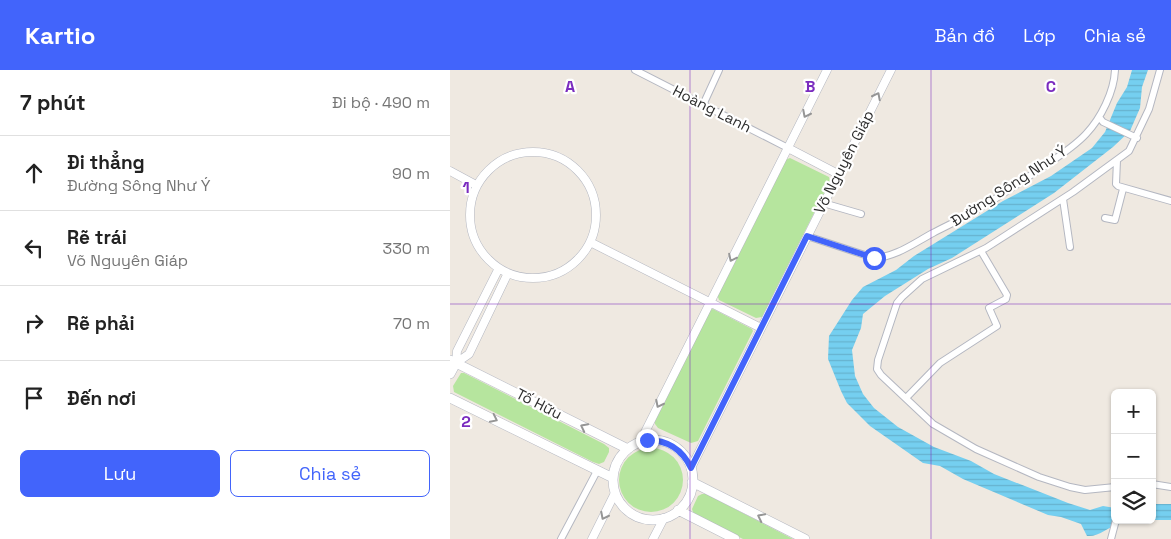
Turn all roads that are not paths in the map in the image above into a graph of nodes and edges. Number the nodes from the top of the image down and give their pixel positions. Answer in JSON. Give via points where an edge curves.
{"nodes":[{"id":1,"x":635,"y":70,"type":"edge"},
{"id":2,"x":720,"y":70,"type":"edge"},
{"id":3,"x":827,"y":70,"type":"edge"},
{"id":4,"x":891,"y":70,"type":"edge"},
{"id":5,"x":1116,"y":70,"type":"edge"},
{"id":6,"x":1160,"y":70,"type":"edge"},
{"id":7,"x":703,"y":105,"type":"junction"},
{"id":8,"x":1101,"y":120,"type":"junction"},
{"id":9,"x":1134,"y":137,"type":"junction"},
{"id":10,"x":788,"y":148,"type":"junction"},
{"id":11,"x":1117,"y":160,"type":"junction"},
{"id":12,"x":450,"y":171,"type":"edge"},
{"id":13,"x":838,"y":174,"type":"junction"},
{"id":14,"x":476,"y":185,"type":"junction"},
{"id":15,"x":1123,"y":189,"type":"junction"},
{"id":16,"x":1063,"y":199,"type":"junction"},
{"id":17,"x":1171,"y":201,"type":"edge"},
{"id":18,"x":823,"y":203,"type":"junction"},
{"id":19,"x":861,"y":214,"type":"dead end"},
{"id":20,"x":1105,"y":218,"type":"dead end"},
{"id":21,"x":807,"y":236,"type":"junction"},
{"id":22,"x":590,"y":242,"type":"junction"},
{"id":23,"x":1070,"y":247,"type":"dead end"},
{"id":24,"x":981,"y":251,"type":"junction"},
{"id":25,"x":499,"y":268,"type":"junction"},
{"id":26,"x":508,"y":273,"type":"junction"},
{"id":27,"x":487,"y":292,"type":"junction"},
{"id":28,"x":497,"y":297,"type":"junction"},
{"id":29,"x":710,"y":302,"type":"junction"},
{"id":30,"x":470,"y":326,"type":"junction"},
{"id":31,"x":761,"y":328,"type":"junction"},
{"id":32,"x":480,"y":332,"type":"junction"},
{"id":33,"x":453,"y":361,"type":"edge"},
{"id":34,"x":450,"y":374,"type":"edge"},
{"id":35,"x":450,"y":398,"type":"edge"},
{"id":36,"x":906,"y":398,"type":"junction"},
{"id":37,"x":640,"y":442,"type":"junction"},
{"id":38,"x":628,"y":449,"type":"junction"},
{"id":39,"x":691,"y":468,"type":"junction"},
{"id":40,"x":597,"y":471,"type":"junction"},
{"id":41,"x":613,"y":478,"type":"junction"},
{"id":42,"x":692,"y":482,"type":"junction"},
{"id":43,"x":1156,"y":485,"type":"edge"},
{"id":44,"x":1171,"y":487,"type":"edge"},
{"id":45,"x":1111,"y":488,"type":"edge"},
{"id":46,"x":616,"y":494,"type":"junction"},
{"id":47,"x":678,"y":510,"type":"junction"},
{"id":48,"x":664,"y":518,"type":"junction"},
{"id":49,"x":1115,"y":524,"type":"edge"},
{"id":50,"x":561,"y":539,"type":"edge"},
{"id":51,"x":592,"y":539,"type":"edge"},
{"id":52,"x":653,"y":539,"type":"edge"},
{"id":53,"x":736,"y":539,"type":"edge"},
{"id":54,"x":805,"y":539,"type":"edge"},
{"id":55,"x":1111,"y":539,"type":"edge"}],
"edges":[{"from":1,"to":7,"type":"street","name":"Hoàng Lanh"},
{"from":2,"to":7,"type":"street"},
{"from":3,"to":10,"type":"street","one_way":true},
{"from":13,"to":4,"type":"street","name":"Võ Nguyên Giáp","one_way":true},
{"from":5,"to":8,"type":"street","name":"Đường Sông Như Ý"},
{"from":6,"to":9,"type":"street","via":[[1149,109]]},
{"from":7,"to":10,"type":"street","name":"Hoàng Lanh"},
{"from":8,"to":9,"type":"street"},
{"from":8,"to":21,"type":"street","name":"Đường Sông Như Ý","via":[[1061,155],[976,211],[883,258],[874,258]]},
{"from":9,"to":11,"type":"street","via":[[1129,151]]},
{"from":10,"to":13,"type":"street"},
{"from":10,"to":29,"type":"street","one_way":true},
{"from":11,"to":15,"type":"street","via":[[1116,184]]},
{"from":11,"to":16,"type":"street"},
{"from":12,"to":14,"type":"street"},
{"from":13,"to":18,"type":"street","name":"Võ Nguyên Giáp"},
{"from":14,"to":22,"type":"street","via":[[492,166],[513,154],[538,152],[561,158],[581,174],[593,195],[596,219]]},
{"from":14,"to":25,"type":"street","via":[[470,207],[471,231],[482,252]]},
{"from":15,"to":17,"type":"street"},
{"from":15,"to":20,"type":"street","via":[[1115,220]]},
{"from":16,"to":23,"type":"street"},
{"from":16,"to":24,"type":"street"},
{"from":18,"to":19,"type":"street"},
{"from":18,"to":21,"type":"street","name":"Võ Nguyên Giáp"},
{"from":21,"to":31,"type":"street","name":"Võ Nguyên Giáp"},
{"from":22,"to":26,"type":"street","via":[[576,262],[555,274],[532,278]]},
{"from":22,"to":29,"type":"street"},
{"from":24,"to":36,"type":"street","via":[[929,275],[897,303],[877,364],[881,375]]},
{"from":24,"to":36,"type":"street","via":[[1008,294],[989,308],[998,325],[940,363]]},
{"from":25,"to":26,"type":"street"},
{"from":25,"to":27,"type":"street"},
{"from":26,"to":28,"type":"street"},
{"from":27,"to":28,"type":"street"},
{"from":27,"to":30,"type":"street"},
{"from":28,"to":32,"type":"street"},
{"from":29,"to":31,"type":"street"},
{"from":29,"to":37,"type":"street","one_way":true},
{"from":30,"to":32,"type":"street"},
{"from":30,"to":33,"type":"street"},
{"from":31,"to":39,"type":"street","name":"Võ Nguyên Giáp"},
{"from":32,"to":33,"type":"street","via":[[469,354]]},
{"from":33,"to":34,"type":"main road"},
{"from":38,"to":33,"type":"main road","name":"Tố Hữu","one_way":true},
{"from":35,"to":40,"type":"main road","one_way":true},
{"from":36,"to":45,"type":"street","via":[[938,427],[1010,465],[1070,488],[1090,491]]},
{"from":37,"to":38,"type":"main road"},
{"from":37,"to":39,"type":"main road","via":[[655,440],[671,444],[683,454]]},
{"from":38,"to":41,"type":"main road","via":[[619,459]]},
{"from":39,"to":42,"type":"main road"},
{"from":40,"to":41,"type":"main road"},
{"from":40,"to":50,"type":"street"},
{"from":41,"to":46,"type":"main road"},
{"from":42,"to":47,"type":"main road","via":[[687,500]]},
{"from":54,"to":42,"type":"main road","one_way":true},
{"from":43,"to":44,"type":"street"},
{"from":46,"to":48,"type":"main road","via":[[623,506],[635,515],[649,519]]},
{"from":46,"to":51,"type":"street","one_way":true},
{"from":47,"to":48,"type":"main road"},
{"from":47,"to":53,"type":"main road"},
{"from":48,"to":52,"type":"street"},
{"from":49,"to":55,"type":"street"}]}
